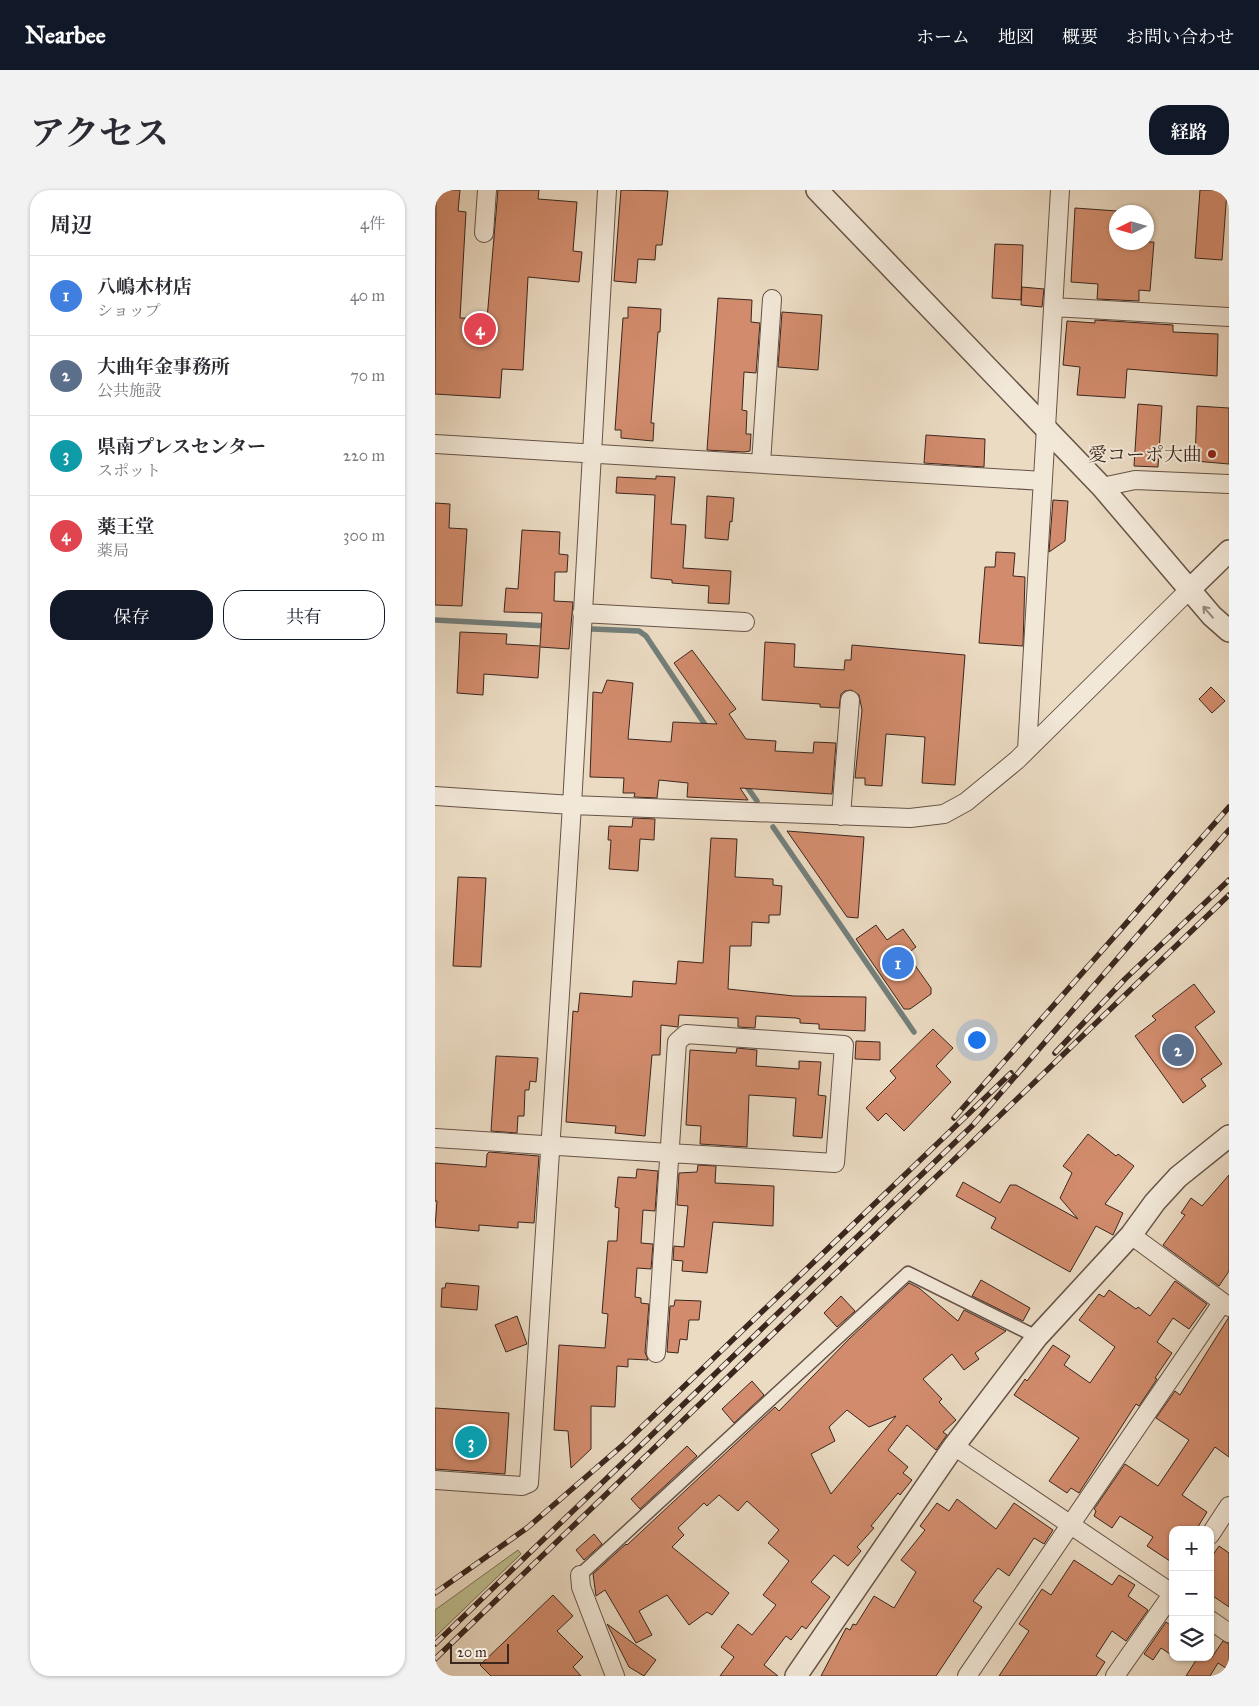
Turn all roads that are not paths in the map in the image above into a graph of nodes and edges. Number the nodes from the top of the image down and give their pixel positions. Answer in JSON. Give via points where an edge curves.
{"nodes":[{"id":1,"x":487,"y":190,"type":"edge"},
{"id":2,"x":607,"y":190,"type":"edge"},
{"id":3,"x":817,"y":190,"type":"edge"},
{"id":4,"x":1061,"y":190,"type":"edge"},
{"id":5,"x":484,"y":233,"type":"dead end"},
{"id":6,"x":772,"y":299,"type":"dead end"},
{"id":7,"x":1053,"y":307,"type":"junction"},
{"id":8,"x":1229,"y":317,"type":"edge"},
{"id":9,"x":1046,"y":427,"type":"junction"},
{"id":10,"x":435,"y":444,"type":"edge"},
{"id":11,"x":592,"y":453,"type":"junction"},
{"id":12,"x":761,"y":463,"type":"junction"},
{"id":13,"x":1043,"y":481,"type":"junction"},
{"id":14,"x":1229,"y":484,"type":"edge"},
{"id":15,"x":1102,"y":486,"type":"junction"},
{"id":16,"x":1229,"y":551,"type":"edge"},
{"id":17,"x":1189,"y":590,"type":"junction"},
{"id":18,"x":581,"y":613,"type":"junction"},
{"id":19,"x":745,"y":622,"type":"dead end"},
{"id":20,"x":1229,"y":631,"type":"edge"},
{"id":21,"x":850,"y":700,"type":"dead end"},
{"id":22,"x":1027,"y":750,"type":"junction"},
{"id":23,"x":435,"y":796,"type":"edge"},
{"id":24,"x":572,"y":805,"type":"junction"},
{"id":25,"x":841,"y":816,"type":"junction"},
{"id":26,"x":1229,"y":1136,"type":"edge"},
{"id":27,"x":435,"y":1138,"type":"edge"},
{"id":28,"x":550,"y":1146,"type":"junction"},
{"id":29,"x":670,"y":1153,"type":"junction"},
{"id":30,"x":1131,"y":1235,"type":"junction"},
{"id":31,"x":1226,"y":1305,"type":"edge"},
{"id":32,"x":1037,"y":1338,"type":"junction"},
{"id":33,"x":656,"y":1353,"type":"dead end"},
{"id":34,"x":954,"y":1446,"type":"junction"},
{"id":35,"x":435,"y":1480,"type":"edge"},
{"id":36,"x":1229,"y":1506,"type":"edge"},
{"id":37,"x":1071,"y":1523,"type":"junction"},
{"id":38,"x":1214,"y":1529,"type":"edge"},
{"id":39,"x":580,"y":1575,"type":"joint"},
{"id":40,"x":1169,"y":1590,"type":"edge"},
{"id":41,"x":1169,"y":1599,"type":"edge"},
{"id":42,"x":1214,"y":1623,"type":"edge"},
{"id":43,"x":1229,"y":1632,"type":"edge"},
{"id":44,"x":609,"y":1673,"type":"edge"},
{"id":45,"x":797,"y":1676,"type":"edge"},
{"id":46,"x":967,"y":1676,"type":"edge"},
{"id":47,"x":1115,"y":1676,"type":"edge"}],
"edges":[{"from":1,"to":5,"type":"street"},
{"from":2,"to":11,"type":"street"},
{"from":3,"to":9,"type":"street"},
{"from":4,"to":7,"type":"street"},
{"from":6,"to":12,"type":"street"},
{"from":7,"to":8,"type":"street"},
{"from":7,"to":9,"type":"street"},
{"from":9,"to":13,"type":"street"},
{"from":9,"to":15,"type":"street"},
{"from":10,"to":11,"type":"street"},
{"from":11,"to":12,"type":"street"},
{"from":11,"to":18,"type":"street"},
{"from":12,"to":13,"type":"street"},
{"from":13,"to":22,"type":"street"},
{"from":14,"to":15,"type":"street","via":[[1135,480]]},
{"from":15,"to":17,"type":"street"},
{"from":16,"to":17,"type":"street"},
{"from":20,"to":17,"type":"street","one_way":true},
{"from":17,"to":22,"type":"street"},
{"from":18,"to":19,"type":"street"},
{"from":18,"to":24,"type":"street"},
{"from":21,"to":25,"type":"street"},
{"from":22,"to":25,"type":"street","via":[[966,802],[944,814],[910,818]]},
{"from":23,"to":24,"type":"street"},
{"from":24,"to":25,"type":"street"},
{"from":24,"to":28,"type":"street"},
{"from":26,"to":30,"type":"street","via":[[1178,1177]]},
{"from":27,"to":28,"type":"street"},
{"from":28,"to":29,"type":"street"},
{"from":28,"to":35,"type":"street","via":[[529,1484]]},
{"from":29,"to":29,"type":"street","via":[[677,1042],[686,1034],[845,1045],[835,1164]]},
{"from":29,"to":33,"type":"street"},
{"from":30,"to":31,"type":"street"},
{"from":30,"to":32,"type":"street"},
{"from":31,"to":37,"type":"street"},
{"from":32,"to":34,"type":"street"},
{"from":32,"to":39,"type":"street","via":[[908,1273]]},
{"from":34,"to":37,"type":"street"},
{"from":34,"to":45,"type":"street"},
{"from":36,"to":38,"type":"street"},
{"from":37,"to":40,"type":"street"},
{"from":37,"to":46,"type":"street"},
{"from":39,"to":44,"type":"street"},
{"from":41,"to":47,"type":"street"},
{"from":42,"to":43,"type":"street"}]}
